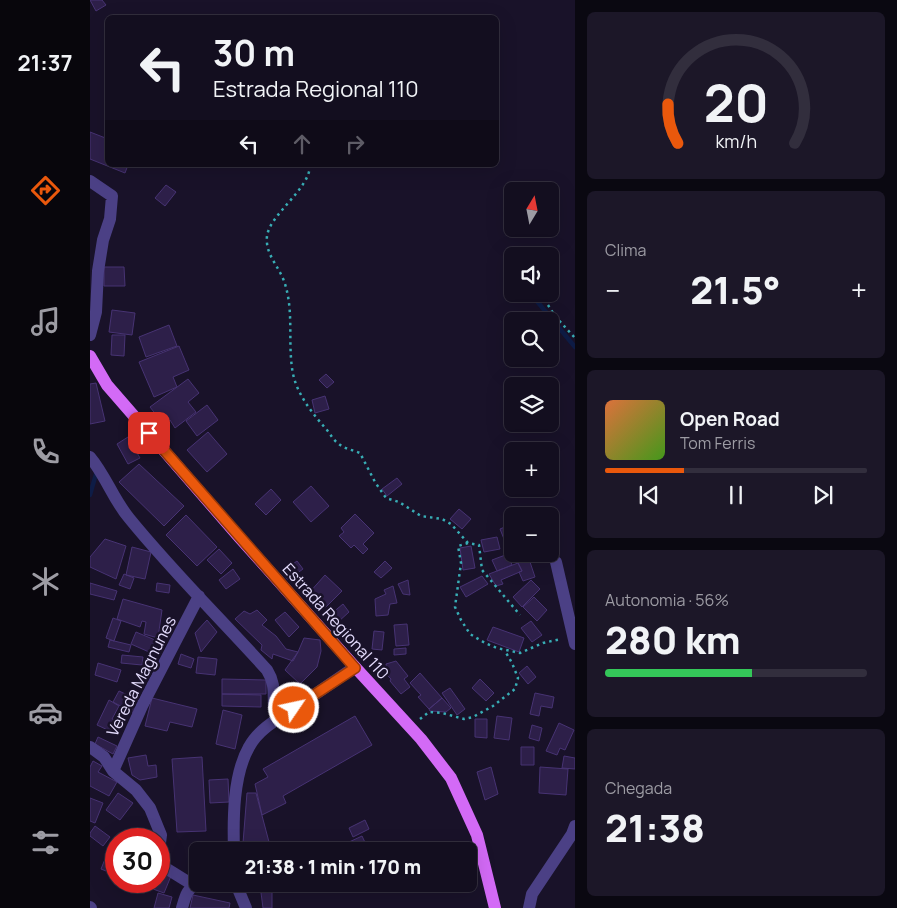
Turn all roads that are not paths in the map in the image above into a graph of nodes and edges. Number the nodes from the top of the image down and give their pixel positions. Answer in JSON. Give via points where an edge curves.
{"nodes":[{"id":1,"x":90,"y":181,"type":"edge"},
{"id":2,"x":90,"y":335,"type":"edge"},
{"id":3,"x":90,"y":356,"type":"edge"},
{"id":4,"x":90,"y":457,"type":"edge"},
{"id":5,"x":556,"y":562,"type":"dead end"},
{"id":6,"x":199,"y":596,"type":"junction"},
{"id":7,"x":574,"y":640,"type":"edge"},
{"id":8,"x":355,"y":668,"type":"junction"},
{"id":9,"x":279,"y":719,"type":"junction"},
{"id":10,"x":90,"y":746,"type":"edge"},
{"id":11,"x":113,"y":772,"type":"junction"},
{"id":12,"x":574,"y":826,"type":"edge"},
{"id":13,"x":234,"y":842,"type":"edge"},
{"id":14,"x":189,"y":882,"type":"edge"},
{"id":15,"x":189,"y":889,"type":"edge"},
{"id":16,"x":239,"y":892,"type":"edge"},
{"id":17,"x":182,"y":908,"type":"edge"},
{"id":18,"x":246,"y":908,"type":"edge"},
{"id":19,"x":495,"y":908,"type":"edge"},
{"id":20,"x":529,"y":908,"type":"edge"}],
"edges":[{"from":1,"to":2,"type":"street","via":[[112,196]]},
{"from":3,"to":8,"type":"main road","name":"Estrada Regional 110","via":[[107,385]]},
{"from":4,"to":6,"type":"street","via":[[125,514]]},
{"from":5,"to":7,"type":"street"},
{"from":6,"to":9,"type":"street","via":[[267,670],[274,685],[274,709]]},
{"from":6,"to":11,"type":"street","name":"Vereda Magnunes","via":[[142,706]]},
{"from":8,"to":9,"type":"street"},
{"from":8,"to":19,"type":"main road","name":"Estrada Regional 110","via":[[411,727],[451,778],[477,835]]},
{"from":9,"to":13,"type":"street","via":[[263,729],[249,746],[240,768]]},
{"from":10,"to":11,"type":"street","via":[[104,757]]},
{"from":11,"to":14,"type":"street","via":[[136,790],[150,808],[161,835],[164,867]]},
{"from":12,"to":20,"type":"street","via":[[572,834],[532,894]]},
{"from":15,"to":17,"type":"street"},
{"from":16,"to":18,"type":"street"}]}
